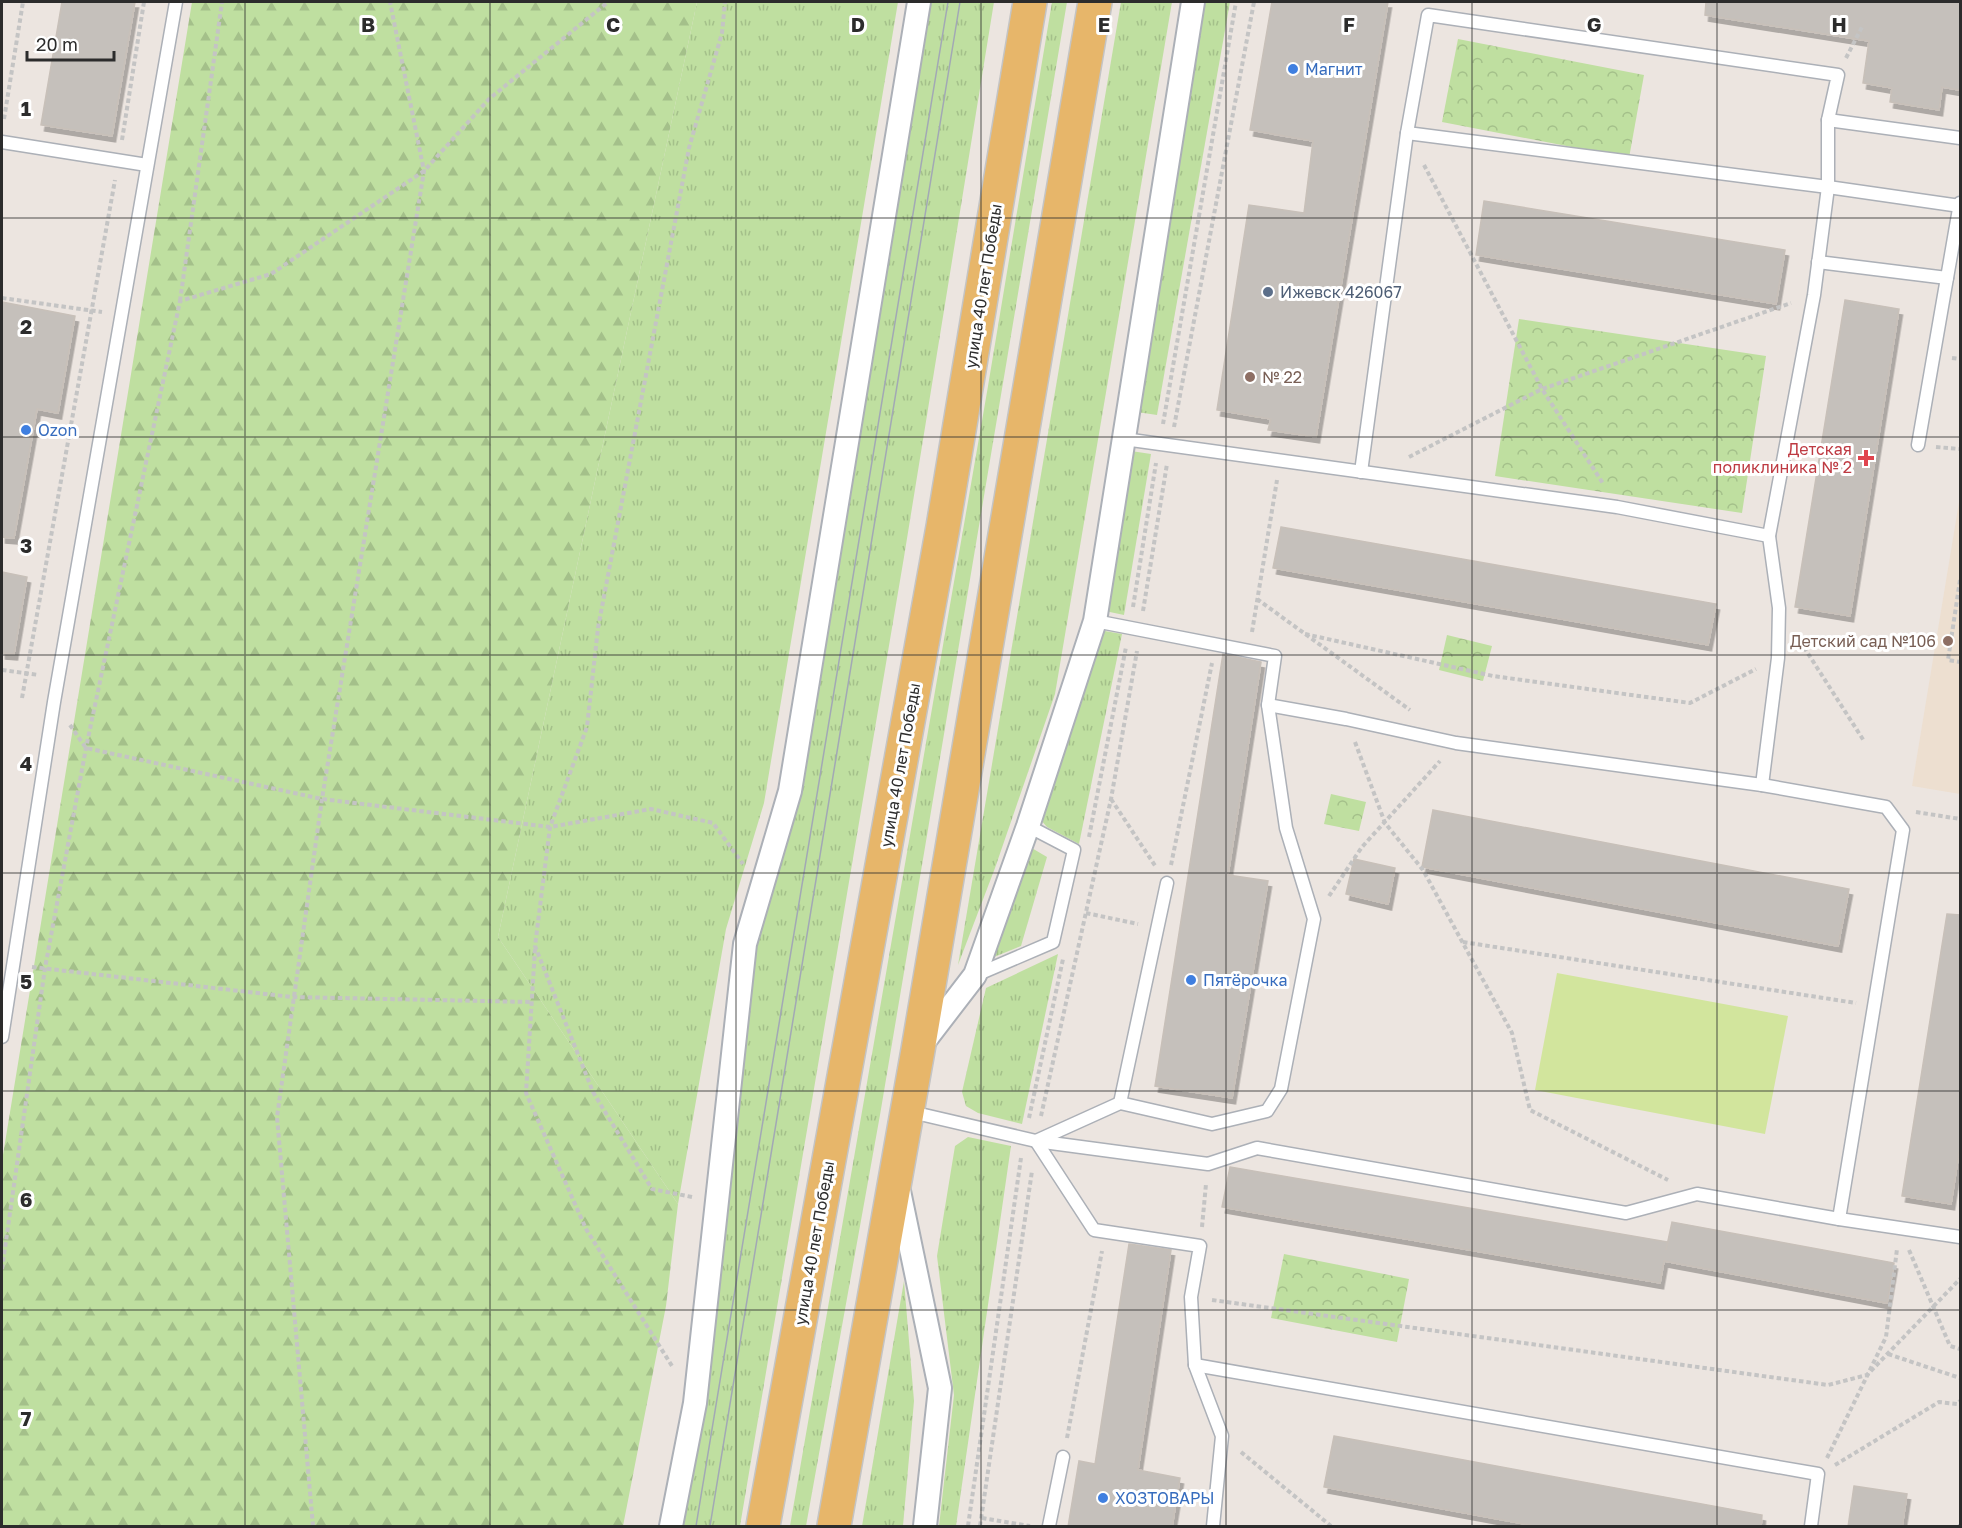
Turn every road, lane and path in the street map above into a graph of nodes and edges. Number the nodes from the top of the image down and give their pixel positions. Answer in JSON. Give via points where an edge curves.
{"nodes":[{"id":1,"x":23,"y":2,"type":"edge"},
{"id":2,"x":144,"y":2,"type":"edge"},
{"id":3,"x":176,"y":2,"type":"edge"},
{"id":4,"x":222,"y":2,"type":"edge"},
{"id":5,"x":390,"y":2,"type":"edge"},
{"id":6,"x":608,"y":2,"type":"edge"},
{"id":7,"x":725,"y":2,"type":"edge"},
{"id":8,"x":919,"y":2,"type":"edge"},
{"id":9,"x":1030,"y":2,"type":"edge"},
{"id":10,"x":1095,"y":2,"type":"edge"},
{"id":11,"x":1193,"y":2,"type":"edge"},
{"id":12,"x":1236,"y":2,"type":"edge"},
{"id":13,"x":1254,"y":2,"type":"edge"},
{"id":14,"x":1862,"y":27,"type":"dead end"},
{"id":15,"x":1838,"y":75,"type":"junction"},
{"id":16,"x":4,"y":119,"type":"dead end"},
{"id":17,"x":1828,"y":120,"type":"junction"},
{"id":18,"x":1407,"y":133,"type":"junction"},
{"id":19,"x":1960,"y":138,"type":"edge"},
{"id":20,"x":2,"y":142,"type":"edge"},
{"id":21,"x":119,"y":160,"type":"junction"},
{"id":22,"x":147,"y":165,"type":"junction"},
{"id":23,"x":424,"y":171,"type":"junction"},
{"id":24,"x":1828,"y":187,"type":"junction"},
{"id":25,"x":1960,"y":205,"type":"edge"},
{"id":26,"x":1818,"y":262,"type":"junction"},
{"id":27,"x":1947,"y":278,"type":"junction"},
{"id":28,"x":1814,"y":295,"type":"junction"},
{"id":29,"x":2,"y":298,"type":"edge"},
{"id":30,"x":180,"y":302,"type":"junction"},
{"id":31,"x":91,"y":311,"type":"junction"},
{"id":32,"x":122,"y":315,"type":"junction"},
{"id":33,"x":1542,"y":389,"type":"junction"},
{"id":34,"x":1124,"y":439,"type":"junction"},
{"id":35,"x":1165,"y":445,"type":"junction"},
{"id":36,"x":1918,"y":445,"type":"dead end"},
{"id":37,"x":1280,"y":460,"type":"junction"},
{"id":38,"x":1360,"y":472,"type":"junction"},
{"id":39,"x":1377,"y":474,"type":"junction"},
{"id":40,"x":1617,"y":507,"type":"junction"},
{"id":41,"x":1768,"y":536,"type":"junction"},
{"id":42,"x":1960,"y":580,"type":"edge"},
{"id":43,"x":1257,"y":599,"type":"junction"},
{"id":44,"x":1779,"y":608,"type":"junction"},
{"id":45,"x":1095,"y":621,"type":"junction"},
{"id":46,"x":1254,"y":622,"type":"dead end"},
{"id":47,"x":1135,"y":629,"type":"junction"},
{"id":48,"x":1305,"y":634,"type":"junction"},
{"id":49,"x":1215,"y":644,"type":"junction"},
{"id":50,"x":1778,"y":658,"type":"junction"},
{"id":51,"x":1960,"y":662,"type":"edge"},
{"id":52,"x":2,"y":670,"type":"edge"},
{"id":53,"x":26,"y":673,"type":"junction"},
{"id":54,"x":60,"y":677,"type":"junction"},
{"id":55,"x":22,"y":698,"type":"dead end"},
{"id":56,"x":54,"y":702,"type":"junction"},
{"id":57,"x":1268,"y":705,"type":"junction"},
{"id":58,"x":1418,"y":716,"type":"dead end"},
{"id":59,"x":1346,"y":719,"type":"junction"},
{"id":60,"x":1864,"y":741,"type":"dead end"},
{"id":61,"x":1456,"y":743,"type":"junction"},
{"id":62,"x":86,"y":748,"type":"junction"},
{"id":63,"x":1762,"y":785,"type":"junction"},
{"id":64,"x":1111,"y":799,"type":"junction"},
{"id":65,"x":322,"y":800,"type":"junction"},
{"id":66,"x":1886,"y":807,"type":"junction"},
{"id":67,"x":1960,"y":819,"type":"edge"},
{"id":68,"x":1385,"y":823,"type":"junction"},
{"id":69,"x":1028,"y":826,"type":"junction"},
{"id":70,"x":550,"y":827,"type":"junction"},
{"id":71,"x":1088,"y":841,"type":"dead end"},
{"id":72,"x":1171,"y":862,"type":"dead end"},
{"id":73,"x":1167,"y":883,"type":"joint"},
{"id":74,"x":761,"y":889,"type":"junction"},
{"id":75,"x":1086,"y":913,"type":"junction"},
{"id":76,"x":1314,"y":919,"type":"junction"},
{"id":77,"x":1157,"y":929,"type":"junction"},
{"id":78,"x":1462,"y":942,"type":"junction"},
{"id":79,"x":535,"y":946,"type":"junction"},
{"id":80,"x":1064,"y":955,"type":"dead end"},
{"id":81,"x":13,"y":965,"type":"junction"},
{"id":82,"x":45,"y":968,"type":"junction"},
{"id":83,"x":975,"y":975,"type":"junction"},
{"id":84,"x":292,"y":998,"type":"junction"},
{"id":85,"x":532,"y":1002,"type":"junction"},
{"id":86,"x":1874,"y":1006,"type":"junction"},
{"id":87,"x":2,"y":1037,"type":"edge"},
{"id":88,"x":918,"y":1050,"type":"junction"},
{"id":89,"x":1120,"y":1103,"type":"junction"},
{"id":90,"x":906,"y":1110,"type":"junction"},
{"id":91,"x":1030,"y":1140,"type":"junction"},
{"id":92,"x":1208,"y":1164,"type":"junction"},
{"id":93,"x":895,"y":1174,"type":"junction"},
{"id":94,"x":1697,"y":1194,"type":"junction"},
{"id":95,"x":716,"y":1203,"type":"junction"},
{"id":96,"x":1839,"y":1219,"type":"junction"},
{"id":97,"x":1900,"y":1227,"type":"junction"},
{"id":98,"x":1106,"y":1233,"type":"junction"},
{"id":99,"x":1960,"y":1237,"type":"edge"},
{"id":100,"x":1200,"y":1245,"type":"junction"},
{"id":101,"x":2,"y":1269,"type":"edge"},
{"id":102,"x":1960,"y":1279,"type":"edge"},
{"id":103,"x":1191,"y":1297,"type":"junction"},
{"id":104,"x":1934,"y":1307,"type":"junction"},
{"id":105,"x":1960,"y":1349,"type":"edge"},
{"id":106,"x":1888,"y":1354,"type":"junction"},
{"id":107,"x":1195,"y":1365,"type":"junction"},
{"id":108,"x":1867,"y":1375,"type":"junction"},
{"id":109,"x":1960,"y":1378,"type":"edge"},
{"id":110,"x":695,"y":1403,"type":"junction"},
{"id":111,"x":1959,"y":1403,"type":"edge"},
{"id":112,"x":1222,"y":1436,"type":"junction"},
{"id":113,"x":1067,"y":1441,"type":"dead end"},
{"id":114,"x":1064,"y":1457,"type":"dead end"},
{"id":115,"x":1818,"y":1474,"type":"junction"},
{"id":116,"x":981,"y":1518,"type":"junction"},
{"id":117,"x":313,"y":1527,"type":"edge"},
{"id":118,"x":671,"y":1527,"type":"edge"},
{"id":119,"x":762,"y":1527,"type":"edge"},
{"id":120,"x":834,"y":1527,"type":"edge"},
{"id":121,"x":925,"y":1527,"type":"edge"},
{"id":122,"x":968,"y":1527,"type":"edge"},
{"id":123,"x":980,"y":1527,"type":"edge"},
{"id":124,"x":1030,"y":1527,"type":"edge"},
{"id":125,"x":1049,"y":1527,"type":"edge"},
{"id":126,"x":1214,"y":1527,"type":"edge"},
{"id":127,"x":1331,"y":1527,"type":"edge"},
{"id":128,"x":1811,"y":1527,"type":"edge"}],
"edges":[{"from":1,"to":16,"type":"path"},
{"from":2,"to":21,"type":"path"},
{"from":3,"to":22,"type":"lane"},
{"from":4,"to":30,"type":"path"},
{"from":5,"to":23,"type":"path"},
{"from":6,"to":23,"type":"path","via":[[489,99]]},
{"from":7,"to":70,"type":"path","via":[[722,33],[684,172],[598,628],[587,727]]},
{"from":8,"to":74,"type":"street","via":[[790,791]]},
{"from":9,"to":119,"type":"main road","name":"улица 40 лет Победы","via":[[943,527]]},
{"from":10,"to":88,"type":"main road"},
{"from":11,"to":34,"type":"street"},
{"from":12,"to":35,"type":"path"},
{"from":13,"to":35,"type":"path"},
{"from":14,"to":15,"type":"path"},
{"from":15,"to":17,"type":"lane"},
{"from":15,"to":18,"type":"lane","via":[[1428,15]]},
{"from":17,"to":19,"type":"lane"},
{"from":17,"to":24,"type":"lane"},
{"from":18,"to":24,"type":"lane"},
{"from":18,"to":33,"type":"path"},
{"from":18,"to":38,"type":"lane"},
{"from":20,"to":21,"type":"lane"},
{"from":21,"to":22,"type":"lane"},
{"from":21,"to":31,"type":"path"},
{"from":22,"to":32,"type":"lane"},
{"from":23,"to":30,"type":"path","via":[[271,274]]},
{"from":23,"to":65,"type":"path"},
{"from":24,"to":25,"type":"lane"},
{"from":24,"to":26,"type":"lane"},
{"from":25,"to":27,"type":"lane"},
{"from":26,"to":27,"type":"lane"},
{"from":26,"to":28,"type":"lane"},
{"from":27,"to":36,"type":"lane"},
{"from":28,"to":33,"type":"path"},
{"from":28,"to":41,"type":"lane"},
{"from":29,"to":31,"type":"path"},
{"from":30,"to":62,"type":"path"},
{"from":31,"to":32,"type":"path"},
{"from":31,"to":53,"type":"path"},
{"from":32,"to":54,"type":"lane"},
{"from":33,"to":39,"type":"path"},
{"from":33,"to":40,"type":"path"},
{"from":34,"to":35,"type":"lane"},
{"from":34,"to":45,"type":"street"},
{"from":35,"to":37,"type":"lane"},
{"from":35,"to":47,"type":"path"},
{"from":35,"to":47,"type":"path"},
{"from":37,"to":38,"type":"lane"},
{"from":37,"to":43,"type":"path"},
{"from":38,"to":39,"type":"lane"},
{"from":39,"to":40,"type":"lane"},
{"from":40,"to":41,"type":"lane"},
{"from":41,"to":44,"type":"lane"},
{"from":42,"to":51,"type":"path","via":[[1948,660]]},
{"from":43,"to":46,"type":"path"},
{"from":43,"to":48,"type":"path"},
{"from":44,"to":50,"type":"lane"},
{"from":44,"to":60,"type":"path"},
{"from":45,"to":47,"type":"lane"},
{"from":45,"to":69,"type":"street"},
{"from":47,"to":49,"type":"lane"},
{"from":47,"to":64,"type":"path"},
{"from":47,"to":71,"type":"path"},
{"from":48,"to":50,"type":"path","via":[[1493,676],[1690,703]]},
{"from":48,"to":58,"type":"path"},
{"from":49,"to":57,"type":"lane","via":[[1275,656]]},
{"from":49,"to":72,"type":"path"},
{"from":50,"to":63,"type":"lane"},
{"from":52,"to":53,"type":"path"},
{"from":53,"to":54,"type":"path"},
{"from":53,"to":55,"type":"path"},
{"from":54,"to":56,"type":"lane"},
{"from":56,"to":62,"type":"path"},
{"from":56,"to":81,"type":"lane"},
{"from":57,"to":59,"type":"lane"},
{"from":57,"to":76,"type":"lane","via":[[1286,828]]},
{"from":59,"to":61,"type":"lane"},
{"from":59,"to":68,"type":"path"},
{"from":61,"to":63,"type":"lane"},
{"from":61,"to":68,"type":"path"},
{"from":62,"to":65,"type":"path"},
{"from":62,"to":82,"type":"path"},
{"from":63,"to":66,"type":"lane"},
{"from":64,"to":73,"type":"path"},
{"from":64,"to":75,"type":"path"},
{"from":65,"to":70,"type":"path"},
{"from":65,"to":84,"type":"path"},
{"from":66,"to":67,"type":"path"},
{"from":66,"to":86,"type":"lane","via":[[1903,830]]},
{"from":68,"to":76,"type":"path","via":[[1362,847]]},
{"from":68,"to":78,"type":"path","via":[[1423,870]]},
{"from":69,"to":83,"type":"street"},
{"from":69,"to":83,"type":"lane","via":[[1074,850],[1053,942]]},
{"from":70,"to":74,"type":"path","via":[[651,809],[713,823]]},
{"from":70,"to":79,"type":"path"},
{"from":73,"to":77,"type":"lane"},
{"from":74,"to":95,"type":"street","via":[[745,945]]},
{"from":75,"to":77,"type":"path"},
{"from":75,"to":91,"type":"path"},
{"from":76,"to":89,"type":"lane","via":[[1281,1089],[1267,1111],[1212,1124]]},
{"from":77,"to":89,"type":"lane"},
{"from":78,"to":86,"type":"path"},
{"from":78,"to":94,"type":"path","via":[[1512,1033],[1530,1110]]},
{"from":79,"to":85,"type":"path"},
{"from":79,"to":95,"type":"path","via":[[593,1092],[652,1189]]},
{"from":80,"to":91,"type":"path"},
{"from":81,"to":82,"type":"path"},
{"from":81,"to":87,"type":"lane"},
{"from":82,"to":84,"type":"path"},
{"from":82,"to":101,"type":"path"},
{"from":83,"to":88,"type":"street"},
{"from":84,"to":85,"type":"path"},
{"from":84,"to":117,"type":"path","via":[[277,1117]]},
{"from":85,"to":110,"type":"path","via":[[526,1093],[586,1229]]},
{"from":86,"to":96,"type":"lane"},
{"from":88,"to":90,"type":"main road"},
{"from":89,"to":91,"type":"lane"},
{"from":90,"to":91,"type":"lane"},
{"from":90,"to":93,"type":"main road"},
{"from":91,"to":92,"type":"lane"},
{"from":91,"to":98,"type":"lane","via":[[1094,1230]]},
{"from":91,"to":116,"type":"path"},
{"from":91,"to":122,"type":"path"},
{"from":92,"to":94,"type":"lane","via":[[1257,1148],[1626,1213]]},
{"from":92,"to":100,"type":"path"},
{"from":93,"to":120,"type":"main road"},
{"from":93,"to":121,"type":"street","via":[[940,1388]]},
{"from":94,"to":96,"type":"lane"},
{"from":95,"to":110,"type":"street"},
{"from":96,"to":97,"type":"lane"},
{"from":97,"to":99,"type":"lane"},
{"from":97,"to":104,"type":"path"},
{"from":97,"to":108,"type":"path","via":[[1886,1337]]},
{"from":98,"to":100,"type":"lane"},
{"from":98,"to":113,"type":"path"},
{"from":100,"to":103,"type":"lane"},
{"from":102,"to":104,"type":"path"},
{"from":103,"to":107,"type":"lane"},
{"from":103,"to":108,"type":"path","via":[[1828,1386]]},
{"from":104,"to":105,"type":"path","via":[[1950,1346]]},
{"from":104,"to":106,"type":"path"},
{"from":106,"to":108,"type":"path"},
{"from":106,"to":109,"type":"path"},
{"from":107,"to":112,"type":"lane"},
{"from":107,"to":115,"type":"lane"},
{"from":108,"to":115,"type":"path"},
{"from":110,"to":118,"type":"street"},
{"from":111,"to":115,"type":"path","via":[[1939,1402]]},
{"from":112,"to":126,"type":"lane"},
{"from":112,"to":127,"type":"path"},
{"from":114,"to":125,"type":"lane"},
{"from":115,"to":128,"type":"lane"},
{"from":116,"to":123,"type":"path"},
{"from":116,"to":124,"type":"path"}]}
